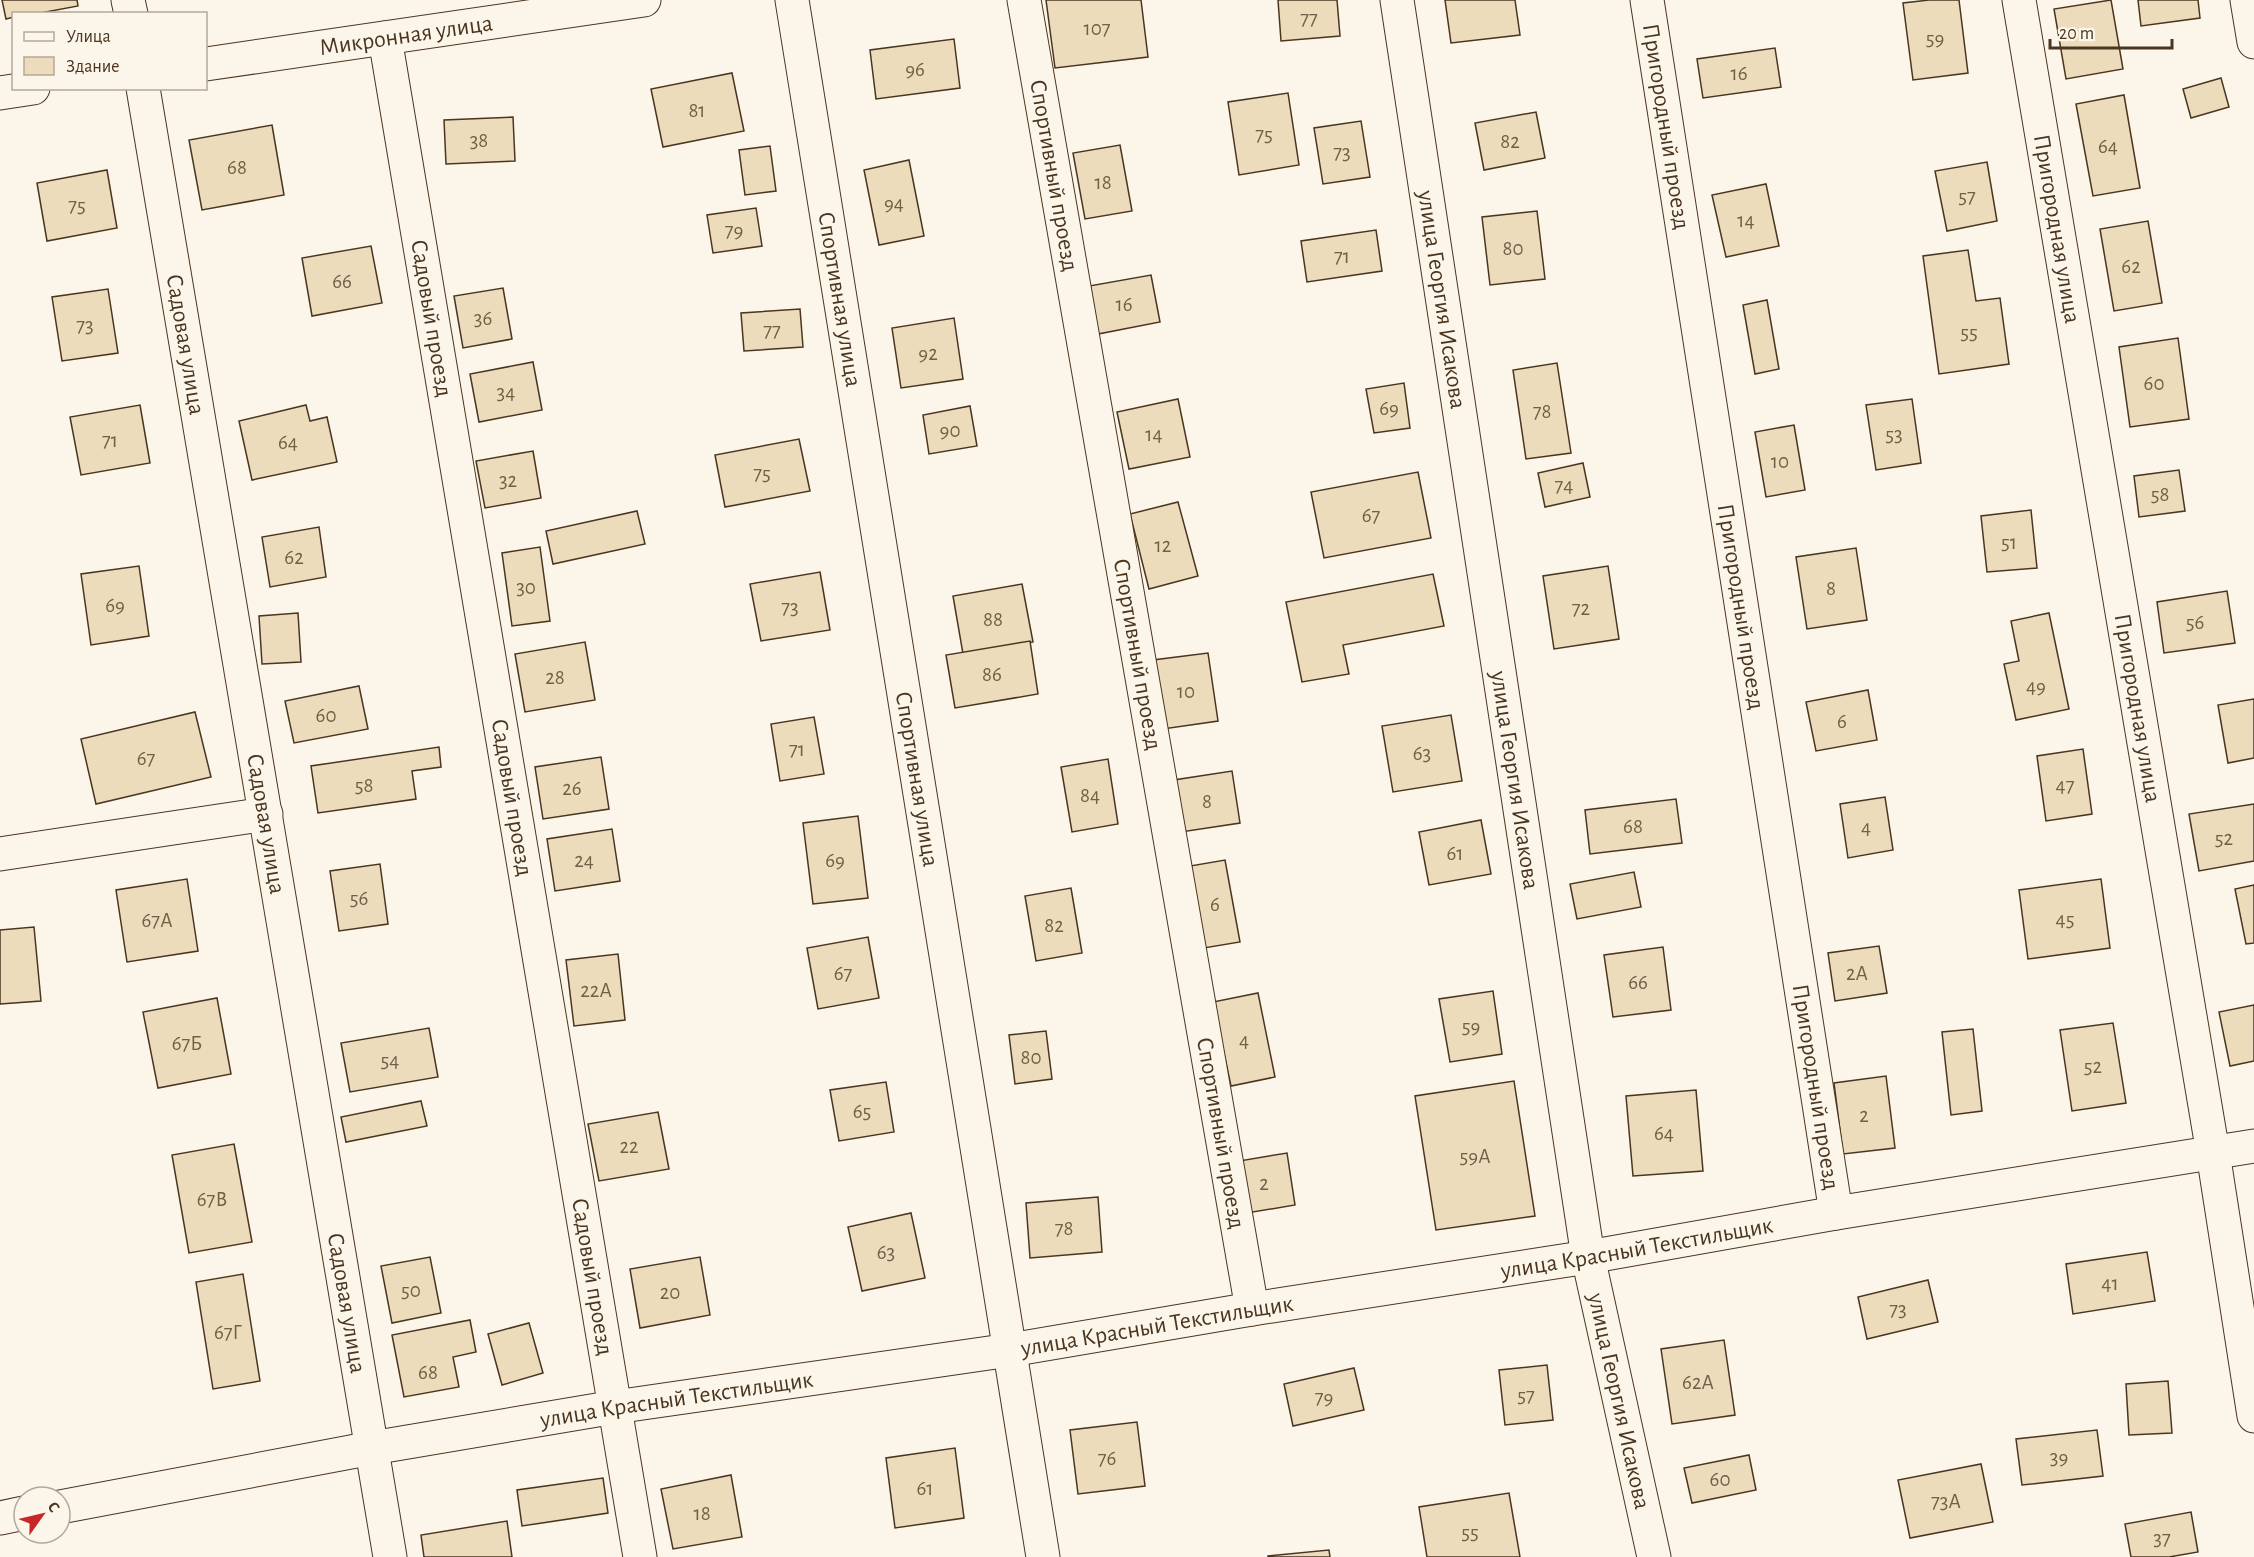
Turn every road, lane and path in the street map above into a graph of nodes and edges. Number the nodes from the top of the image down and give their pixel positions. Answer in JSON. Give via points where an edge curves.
{"nodes":[{"id":1,"x":644,"y":0,"type":"edge"},
{"id":2,"x":792,"y":0,"type":"edge"},
{"id":3,"x":1024,"y":0,"type":"edge"},
{"id":4,"x":1397,"y":0,"type":"edge"},
{"id":5,"x":1647,"y":0,"type":"edge"},
{"id":6,"x":2019,"y":0,"type":"edge"},
{"id":7,"x":2247,"y":0,"type":"edge"},
{"id":8,"x":385,"y":38,"type":"junction"},
{"id":9,"x":2254,"y":42,"type":"edge"},
{"id":10,"x":207,"y":64,"type":"edge"},
{"id":11,"x":20,"y":90,"type":"edge"},
{"id":12,"x":143,"y":90,"type":"edge"},
{"id":13,"x":0,"y":93,"type":"edge"},
{"id":14,"x":266,"y":814,"type":"junction"},
{"id":15,"x":0,"y":854,"type":"edge"},
{"id":16,"x":2254,"y":1146,"type":"edge"},
{"id":17,"x":2213,"y":1153,"type":"junction"},
{"id":18,"x":1836,"y":1213,"type":"junction"},
{"id":19,"x":1588,"y":1257,"type":"junction"},
{"id":20,"x":1252,"y":1309,"type":"junction"},
{"id":21,"x":1010,"y":1350,"type":"junction"},
{"id":22,"x":615,"y":1407,"type":"junction"},
{"id":23,"x":2254,"y":1416,"type":"edge"},
{"id":24,"x":372,"y":1448,"type":"junction"},
{"id":25,"x":72,"y":1505,"type":"edge"},
{"id":26,"x":390,"y":1557,"type":"edge"},
{"id":27,"x":640,"y":1557,"type":"edge"},
{"id":28,"x":1043,"y":1557,"type":"edge"},
{"id":29,"x":1654,"y":1557,"type":"edge"}],
"edges":[{"from":1,"to":8,"type":"street","name":"Микронная улица"},
{"from":2,"to":21,"type":"street","name":"Спортивная улица"},
{"from":3,"to":20,"type":"street","name":"Спортивный проезд"},
{"from":4,"to":19,"type":"street","name":"улица Георгия Исакова"},
{"from":5,"to":18,"type":"street","name":"Пригородный проезд"},
{"from":6,"to":17,"type":"street","name":"Пригородная улица"},
{"from":7,"to":9,"type":"street"},
{"from":8,"to":10,"type":"street","name":"Микронная улица"},
{"from":8,"to":22,"type":"street","name":"Садовый проезд"},
{"from":11,"to":13,"type":"street"},
{"from":12,"to":14,"type":"street","name":"Садовая улица"},
{"from":14,"to":15,"type":"street"},
{"from":14,"to":24,"type":"street","name":"Садовая улица"},
{"from":16,"to":17,"type":"street","name":"улица Красный Текстильщик"},
{"from":17,"to":18,"type":"street","name":"улица Красный Текстильщик"},
{"from":17,"to":23,"type":"street","name":"Пригородная улица"},
{"from":18,"to":19,"type":"street","name":"улица Красный Текстильщик"},
{"from":19,"to":20,"type":"street","name":"улица Красный Текстильщик"},
{"from":19,"to":29,"type":"street","name":"улица Георгия Исакова"},
{"from":20,"to":21,"type":"street","name":"улица Красный Текстильщик"},
{"from":21,"to":22,"type":"street","name":"улица Красный Текстильщик"},
{"from":21,"to":28,"type":"street","name":"Спортивная улица"},
{"from":22,"to":24,"type":"street","name":"улица Красный Текстильщик"},
{"from":22,"to":27,"type":"street","name":"Садовый проезд"},
{"from":24,"to":25,"type":"street","name":"улица Красный Текстильщик"},
{"from":24,"to":26,"type":"street","name":"Садовая улица"}]}
